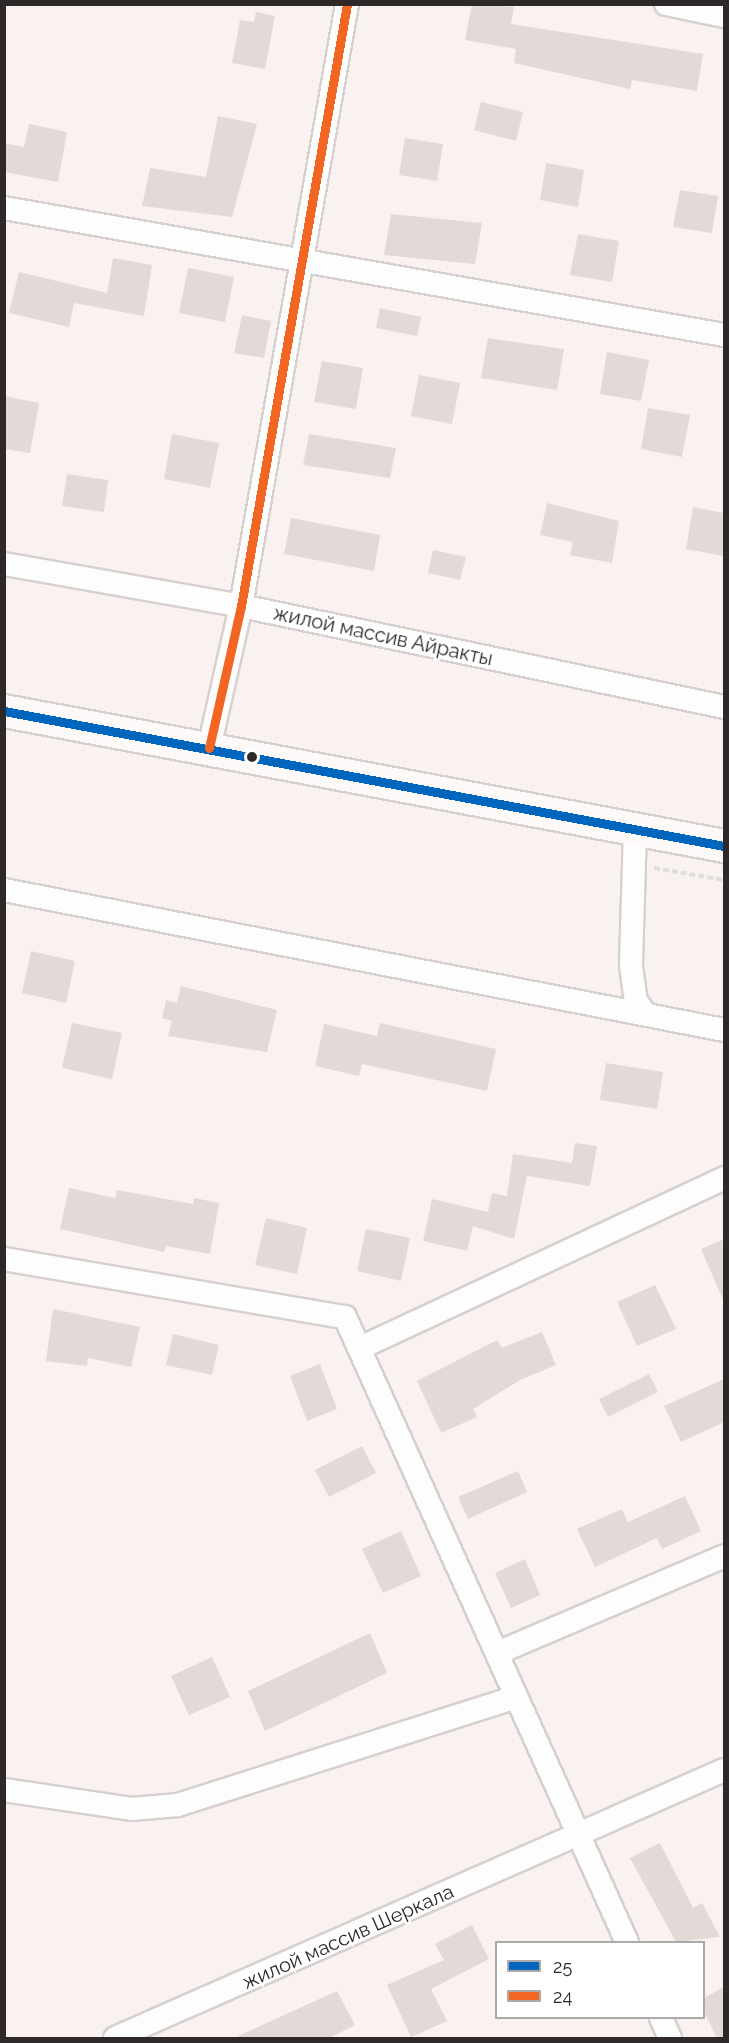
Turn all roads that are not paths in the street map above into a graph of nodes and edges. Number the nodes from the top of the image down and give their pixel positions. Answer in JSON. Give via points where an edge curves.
{"nodes":[{"id":1,"x":347,"y":4,"type":"edge"},
{"id":2,"x":666,"y":4,"type":"edge"},
{"id":3,"x":724,"y":16,"type":"edge"},
{"id":4,"x":4,"y":208,"type":"edge"},
{"id":5,"x":302,"y":261,"type":"junction"},
{"id":6,"x":724,"y":335,"type":"edge"},
{"id":7,"x":4,"y":564,"type":"edge"},
{"id":8,"x":241,"y":606,"type":"junction"},
{"id":9,"x":724,"y":707,"type":"edge"},
{"id":10,"x":4,"y":711,"type":"edge"},
{"id":11,"x":209,"y":748,"type":"junction"},
{"id":12,"x":635,"y":829,"type":"junction"},
{"id":13,"x":724,"y":846,"type":"edge"},
{"id":14,"x":4,"y":890,"type":"edge"},
{"id":15,"x":646,"y":1015,"type":"junction"},
{"id":16,"x":724,"y":1030,"type":"edge"},
{"id":17,"x":724,"y":1178,"type":"edge"},
{"id":18,"x":4,"y":1259,"type":"edge"},
{"id":19,"x":360,"y":1348,"type":"junction"},
{"id":20,"x":724,"y":1556,"type":"edge"},
{"id":21,"x":497,"y":1653,"type":"junction"},
{"id":22,"x":516,"y":1697,"type":"junction"},
{"id":23,"x":724,"y":1770,"type":"edge"},
{"id":24,"x":4,"y":1790,"type":"edge"},
{"id":25,"x":580,"y":1836,"type":"junction"},
{"id":26,"x":627,"y":1941,"type":"edge"},
{"id":27,"x":661,"y":2019,"type":"edge"},
{"id":28,"x":115,"y":2038,"type":"edge"},
{"id":29,"x":670,"y":2038,"type":"edge"}],
"edges":[{"from":1,"to":5,"type":"street"},
{"from":2,"to":3,"type":"street"},
{"from":4,"to":5,"type":"street"},
{"from":5,"to":6,"type":"street"},
{"from":5,"to":8,"type":"street"},
{"from":7,"to":8,"type":"street","name":"жилой массив Айракты"},
{"from":8,"to":9,"type":"street","name":"жилой массив Айракты"},
{"from":8,"to":11,"type":"street"},
{"from":10,"to":11,"type":"main road"},
{"from":11,"to":12,"type":"main road"},
{"from":12,"to":13,"type":"main road"},
{"from":12,"to":15,"type":"street","via":[[631,966],[636,1000]]},
{"from":14,"to":15,"type":"street"},
{"from":15,"to":16,"type":"street"},
{"from":17,"to":19,"type":"street"},
{"from":18,"to":19,"type":"street","via":[[345,1317]]},
{"from":19,"to":21,"type":"street"},
{"from":20,"to":21,"type":"street"},
{"from":21,"to":22,"type":"street"},
{"from":22,"to":24,"type":"street","via":[[178,1805],[132,1809]]},
{"from":22,"to":25,"type":"street"},
{"from":23,"to":25,"type":"street","name":"жилой массив Шеркала"},
{"from":25,"to":26,"type":"street"},
{"from":25,"to":28,"type":"street","name":"жилой массив Шеркала"},
{"from":27,"to":29,"type":"street"}]}
